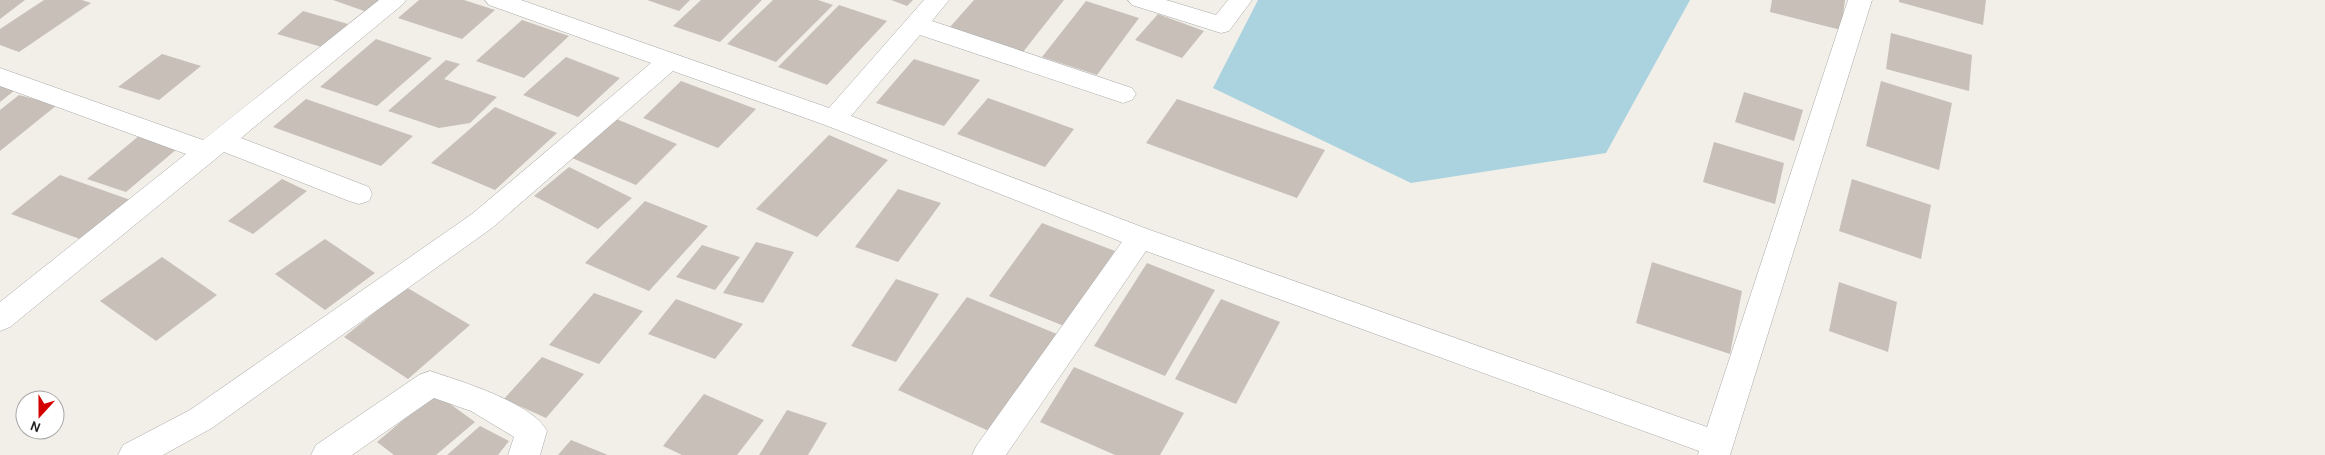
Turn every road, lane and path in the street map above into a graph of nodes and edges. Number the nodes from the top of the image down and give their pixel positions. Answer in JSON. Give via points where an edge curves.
{"nodes":[{"id":1,"x":394,"y":0,"type":"edge"},
{"id":2,"x":497,"y":0,"type":"edge"},
{"id":3,"x":937,"y":0,"type":"edge"},
{"id":4,"x":1140,"y":0,"type":"edge"},
{"id":5,"x":1240,"y":0,"type":"edge"},
{"id":6,"x":1860,"y":0,"type":"edge"},
{"id":7,"x":916,"y":24,"type":"junction"},
{"id":8,"x":670,"y":61,"type":"junction"},
{"id":9,"x":0,"y":76,"type":"edge"},
{"id":10,"x":1123,"y":94,"type":"dead end"},
{"id":11,"x":834,"y":119,"type":"junction"},
{"id":12,"x":213,"y":145,"type":"junction"},
{"id":13,"x":359,"y":194,"type":"dead end"},
{"id":14,"x":1140,"y":238,"type":"junction"},
{"id":15,"x":0,"y":319,"type":"edge"},
{"id":16,"x":1715,"y":450,"type":"edge"},
{"id":17,"x":134,"y":455,"type":"edge"},
{"id":18,"x":327,"y":455,"type":"edge"},
{"id":19,"x":524,"y":455,"type":"edge"},
{"id":20,"x":988,"y":455,"type":"edge"}],
"edges":[{"from":1,"to":12,"type":"street"},
{"from":2,"to":8,"type":"street"},
{"from":3,"to":7,"type":"street"},
{"from":4,"to":5,"type":"street","via":[[1221,25]]},
{"from":6,"to":16,"type":"street"},
{"from":7,"to":10,"type":"street"},
{"from":7,"to":11,"type":"street"},
{"from":8,"to":11,"type":"street"},
{"from":8,"to":17,"type":"street","via":[[482,221],[201,419]]},
{"from":9,"to":12,"type":"street"},
{"from":11,"to":14,"type":"street"},
{"from":12,"to":13,"type":"street"},
{"from":12,"to":15,"type":"street"},
{"from":14,"to":16,"type":"street"},
{"from":14,"to":20,"type":"street"},
{"from":18,"to":19,"type":"street","via":[[430,384],[481,401],[531,431]]}]}
